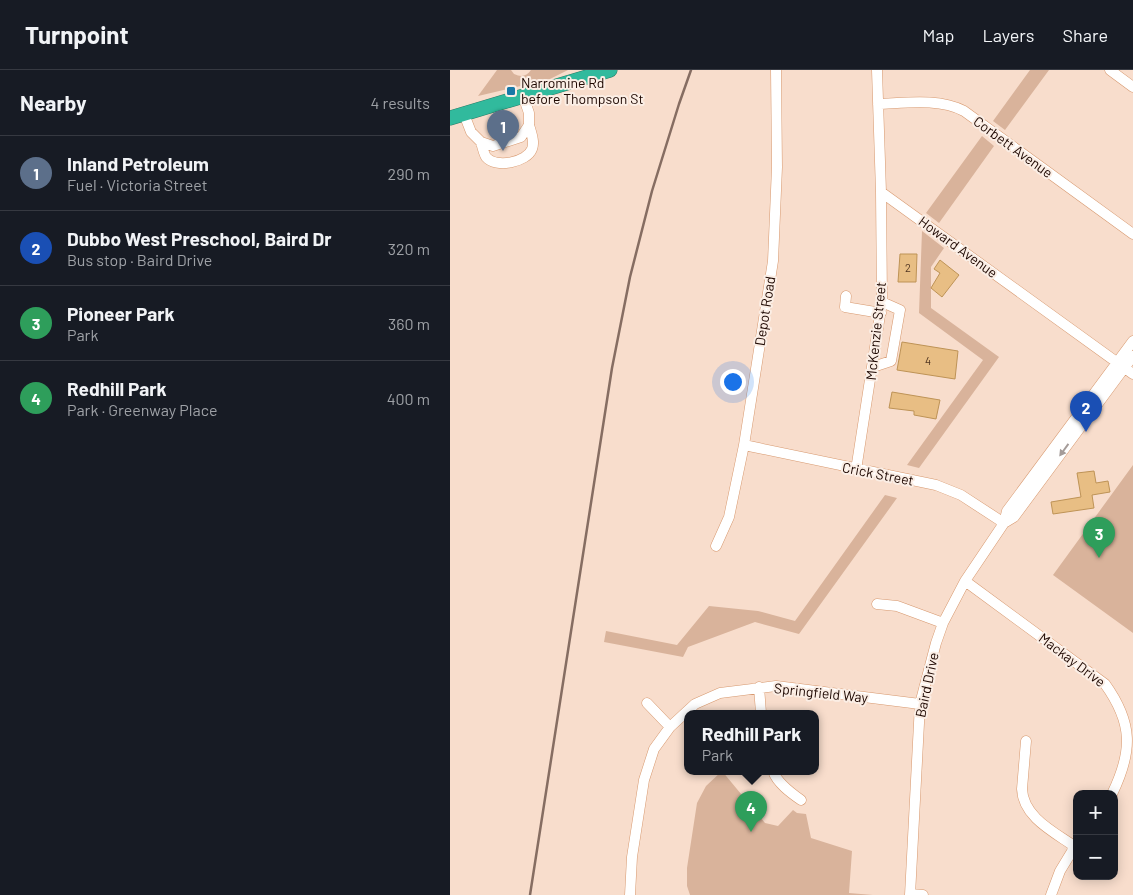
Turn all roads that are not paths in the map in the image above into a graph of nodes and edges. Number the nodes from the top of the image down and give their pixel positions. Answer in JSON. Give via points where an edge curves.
{"nodes":[{"id":1,"x":582,"y":70,"type":"edge"},
{"id":2,"x":610,"y":70,"type":"edge"},
{"id":3,"x":776,"y":70,"type":"edge"},
{"id":4,"x":877,"y":70,"type":"edge"},
{"id":5,"x":1110,"y":70,"type":"edge"},
{"id":6,"x":1125,"y":74,"type":"edge"},
{"id":7,"x":562,"y":84,"type":"junction"},
{"id":8,"x":1133,"y":87,"type":"edge"},
{"id":9,"x":523,"y":96,"type":"junction"},
{"id":10,"x":878,"y":104,"type":"junction"},
{"id":11,"x":464,"y":114,"type":"junction"},
{"id":12,"x":450,"y":118,"type":"edge"},
{"id":13,"x":529,"y":125,"type":"junction"},
{"id":14,"x":481,"y":142,"type":"junction"},
{"id":15,"x":881,"y":192,"type":"junction"},
{"id":16,"x":1133,"y":234,"type":"edge"},
{"id":17,"x":846,"y":296,"type":"dead end"},
{"id":18,"x":882,"y":302,"type":"junction"},
{"id":19,"x":881,"y":313,"type":"junction"},
{"id":20,"x":1133,"y":341,"type":"edge"},
{"id":21,"x":1133,"y":356,"type":"edge"},
{"id":22,"x":873,"y":367,"type":"junction"},
{"id":23,"x":1125,"y":368,"type":"edge"},
{"id":24,"x":744,"y":445,"type":"junction"},
{"id":25,"x":856,"y":470,"type":"junction"},
{"id":26,"x":1004,"y":523,"type":"junction"},
{"id":27,"x":716,"y":546,"type":"dead end"},
{"id":28,"x":965,"y":581,"type":"junction"},
{"id":29,"x":877,"y":604,"type":"dead end"},
{"id":30,"x":943,"y":623,"type":"junction"},
{"id":31,"x":758,"y":687,"type":"junction"},
{"id":32,"x":646,"y":704,"type":"dead end"},
{"id":33,"x":920,"y":704,"type":"junction"},
{"id":34,"x":688,"y":710,"type":"edge"},
{"id":35,"x":761,"y":710,"type":"edge"},
{"id":36,"x":684,"y":714,"type":"edge"},
{"id":37,"x":670,"y":727,"type":"junction"},
{"id":38,"x":1132,"y":728,"type":"edge"},
{"id":39,"x":1026,"y":741,"type":"dead end"},
{"id":40,"x":774,"y":775,"type":"edge"},
{"id":41,"x":1114,"y":790,"type":"edge"},
{"id":42,"x":801,"y":800,"type":"dead end"},
{"id":43,"x":1073,"y":843,"type":"edge"},
{"id":44,"x":1073,"y":848,"type":"edge"},
{"id":45,"x":910,"y":894,"type":"edge"},
{"id":46,"x":630,"y":895,"type":"edge"},
{"id":47,"x":922,"y":895,"type":"edge"},
{"id":48,"x":1051,"y":895,"type":"edge"}],
"edges":[{"from":1,"to":7,"type":"street"},
{"from":2,"to":7,"type":"highway"},
{"from":3,"to":24,"type":"street","name":"Depot Road","via":[[777,167],[773,261]]},
{"from":4,"to":10,"type":"street"},
{"from":5,"to":6,"type":"street"},
{"from":6,"to":8,"type":"street"},
{"from":7,"to":9,"type":"highway"},
{"from":9,"to":11,"type":"highway"},
{"from":9,"to":13,"type":"street","via":[[529,112]]},
{"from":10,"to":15,"type":"street"},
{"from":10,"to":16,"type":"street","name":"Corbett Avenue","via":[[937,103],[955,106]]},
{"from":11,"to":12,"type":"highway"},
{"from":11,"to":14,"type":"street","via":[[471,132]]},
{"from":13,"to":14,"type":"street","via":[[522,137],[493,146]]},
{"from":13,"to":14,"type":"street","via":[[533,142],[532,150],[525,158],[494,163],[486,157]]},
{"from":15,"to":18,"type":"street","name":"McKenzie Street"},
{"from":15,"to":23,"type":"street","name":"Howard Avenue"},
{"from":17,"to":19,"type":"street","via":[[845,306]]},
{"from":18,"to":19,"type":"street","name":"McKenzie Street"},
{"from":18,"to":22,"type":"street","via":[[900,310],[891,361]]},
{"from":19,"to":22,"type":"street","name":"McKenzie Street"},
{"from":20,"to":23,"type":"street","name":"Baird Drive"},
{"from":21,"to":23,"type":"street","name":"Baird Drive"},
{"from":22,"to":25,"type":"street","name":"McKenzie Street"},
{"from":23,"to":26,"type":"street","name":"Baird Drive","via":[[1007,512]]},
{"from":24,"to":25,"type":"street","name":"Crick Street"},
{"from":24,"to":27,"type":"street","name":"Depot Road","via":[[729,517]]},
{"from":25,"to":26,"type":"street","name":"Crick Street","via":[[950,490]]},
{"from":26,"to":28,"type":"street","name":"Baird Drive"},
{"from":28,"to":30,"type":"street","name":"Baird Drive"},
{"from":28,"to":38,"type":"street","name":"Mackay Drive","via":[[1106,684],[1118,698]]},
{"from":29,"to":30,"type":"street","via":[[897,606]]},
{"from":30,"to":33,"type":"street","name":"Baird Drive"},
{"from":31,"to":33,"type":"street","name":"Springfield Way","via":[[776,686]]},
{"from":31,"to":34,"type":"street","name":"Springfield Way","via":[[720,693]]},
{"from":31,"to":35,"type":"street"},
{"from":32,"to":37,"type":"street"},
{"from":33,"to":45,"type":"street","name":"Baird Drive"},
{"from":36,"to":37,"type":"street","name":"Springfield Way"},
{"from":37,"to":46,"type":"street","name":"Springfield Way","via":[[654,749],[644,780],[632,857]]},
{"from":38,"to":41,"type":"street","name":"Mackay Drive","via":[[1129,762]]},
{"from":39,"to":43,"type":"street","via":[[1022,797],[1026,806],[1038,821]]},
{"from":40,"to":42,"type":"street"},
{"from":44,"to":48,"type":"street"},
{"from":45,"to":47,"type":"street"}]}
